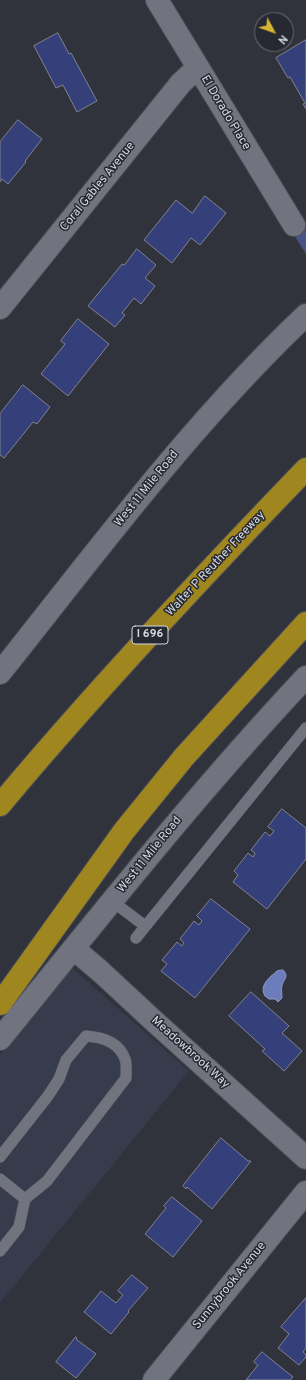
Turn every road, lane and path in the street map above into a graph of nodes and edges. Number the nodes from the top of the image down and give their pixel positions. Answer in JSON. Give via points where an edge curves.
{"nodes":[{"id":1,"x":157,"y":0,"type":"edge"},
{"id":2,"x":198,"y":68,"type":"junction"},
{"id":3,"x":294,"y":225,"type":"dead end"},
{"id":4,"x":0,"y":308,"type":"edge"},
{"id":5,"x":306,"y":315,"type":"edge"},
{"id":6,"x":306,"y":469,"type":"edge"},
{"id":7,"x":306,"y":623,"type":"edge"},
{"id":8,"x":0,"y":672,"type":"edge"},
{"id":9,"x":306,"y":677,"type":"edge"},
{"id":10,"x":306,"y":728,"type":"edge"},
{"id":11,"x":0,"y":805,"type":"edge"},
{"id":12,"x":112,"y":901,"type":"junction"},
{"id":13,"x":145,"y":926,"type":"junction"},
{"id":14,"x":136,"y":938,"type":"dead end"},
{"id":15,"x":74,"y":949,"type":"junction"},
{"id":16,"x":0,"y":1004,"type":"edge"},
{"id":17,"x":0,"y":1039,"type":"edge"},
{"id":18,"x":0,"y":1157,"type":"edge"},
{"id":19,"x":306,"y":1158,"type":"edge"},
{"id":20,"x":0,"y":1179,"type":"edge"},
{"id":21,"x":306,"y":1192,"type":"edge"},
{"id":22,"x":25,"y":1199,"type":"junction"},
{"id":23,"x":0,"y":1252,"type":"edge"},
{"id":24,"x":154,"y":1380,"type":"edge"}],
"edges":[{"from":1,"to":2,"type":"street","name":"El Dorado Place"},
{"from":2,"to":3,"type":"street","name":"El Dorado Place"},
{"from":2,"to":4,"type":"street","name":"Coral Gables Avenue","via":[[181,83]]},
{"from":5,"to":8,"type":"street","name":"West 11 Mile Road","via":[[193,432]]},
{"from":6,"to":11,"type":"highway","name":"Walter P Reuther Freeway","number":"I 696","via":[[116,672]]},
{"from":7,"to":16,"type":"highway","via":[[184,756],[124,831]]},
{"from":9,"to":12,"type":"street","name":"West 11 Mile Road","via":[[200,794]]},
{"from":10,"to":13,"type":"lane"},
{"from":12,"to":13,"type":"lane"},
{"from":12,"to":15,"type":"street","name":"West 11 Mile Road"},
{"from":13,"to":14,"type":"lane"},
{"from":15,"to":17,"type":"street","name":"West 11 Mile Road"},
{"from":15,"to":19,"type":"street","name":"Meadowbrook Way"},
{"from":18,"to":22,"type":"lane","via":[[48,1096],[60,1079],[66,1060],[86,1036],[99,1037],[115,1044],[126,1060],[126,1078],[47,1181]]},
{"from":20,"to":22,"type":"lane"},
{"from":21,"to":24,"type":"street","name":"Sunnybrook Avenue"},
{"from":22,"to":23,"type":"lane","via":[[20,1227]]}]}
